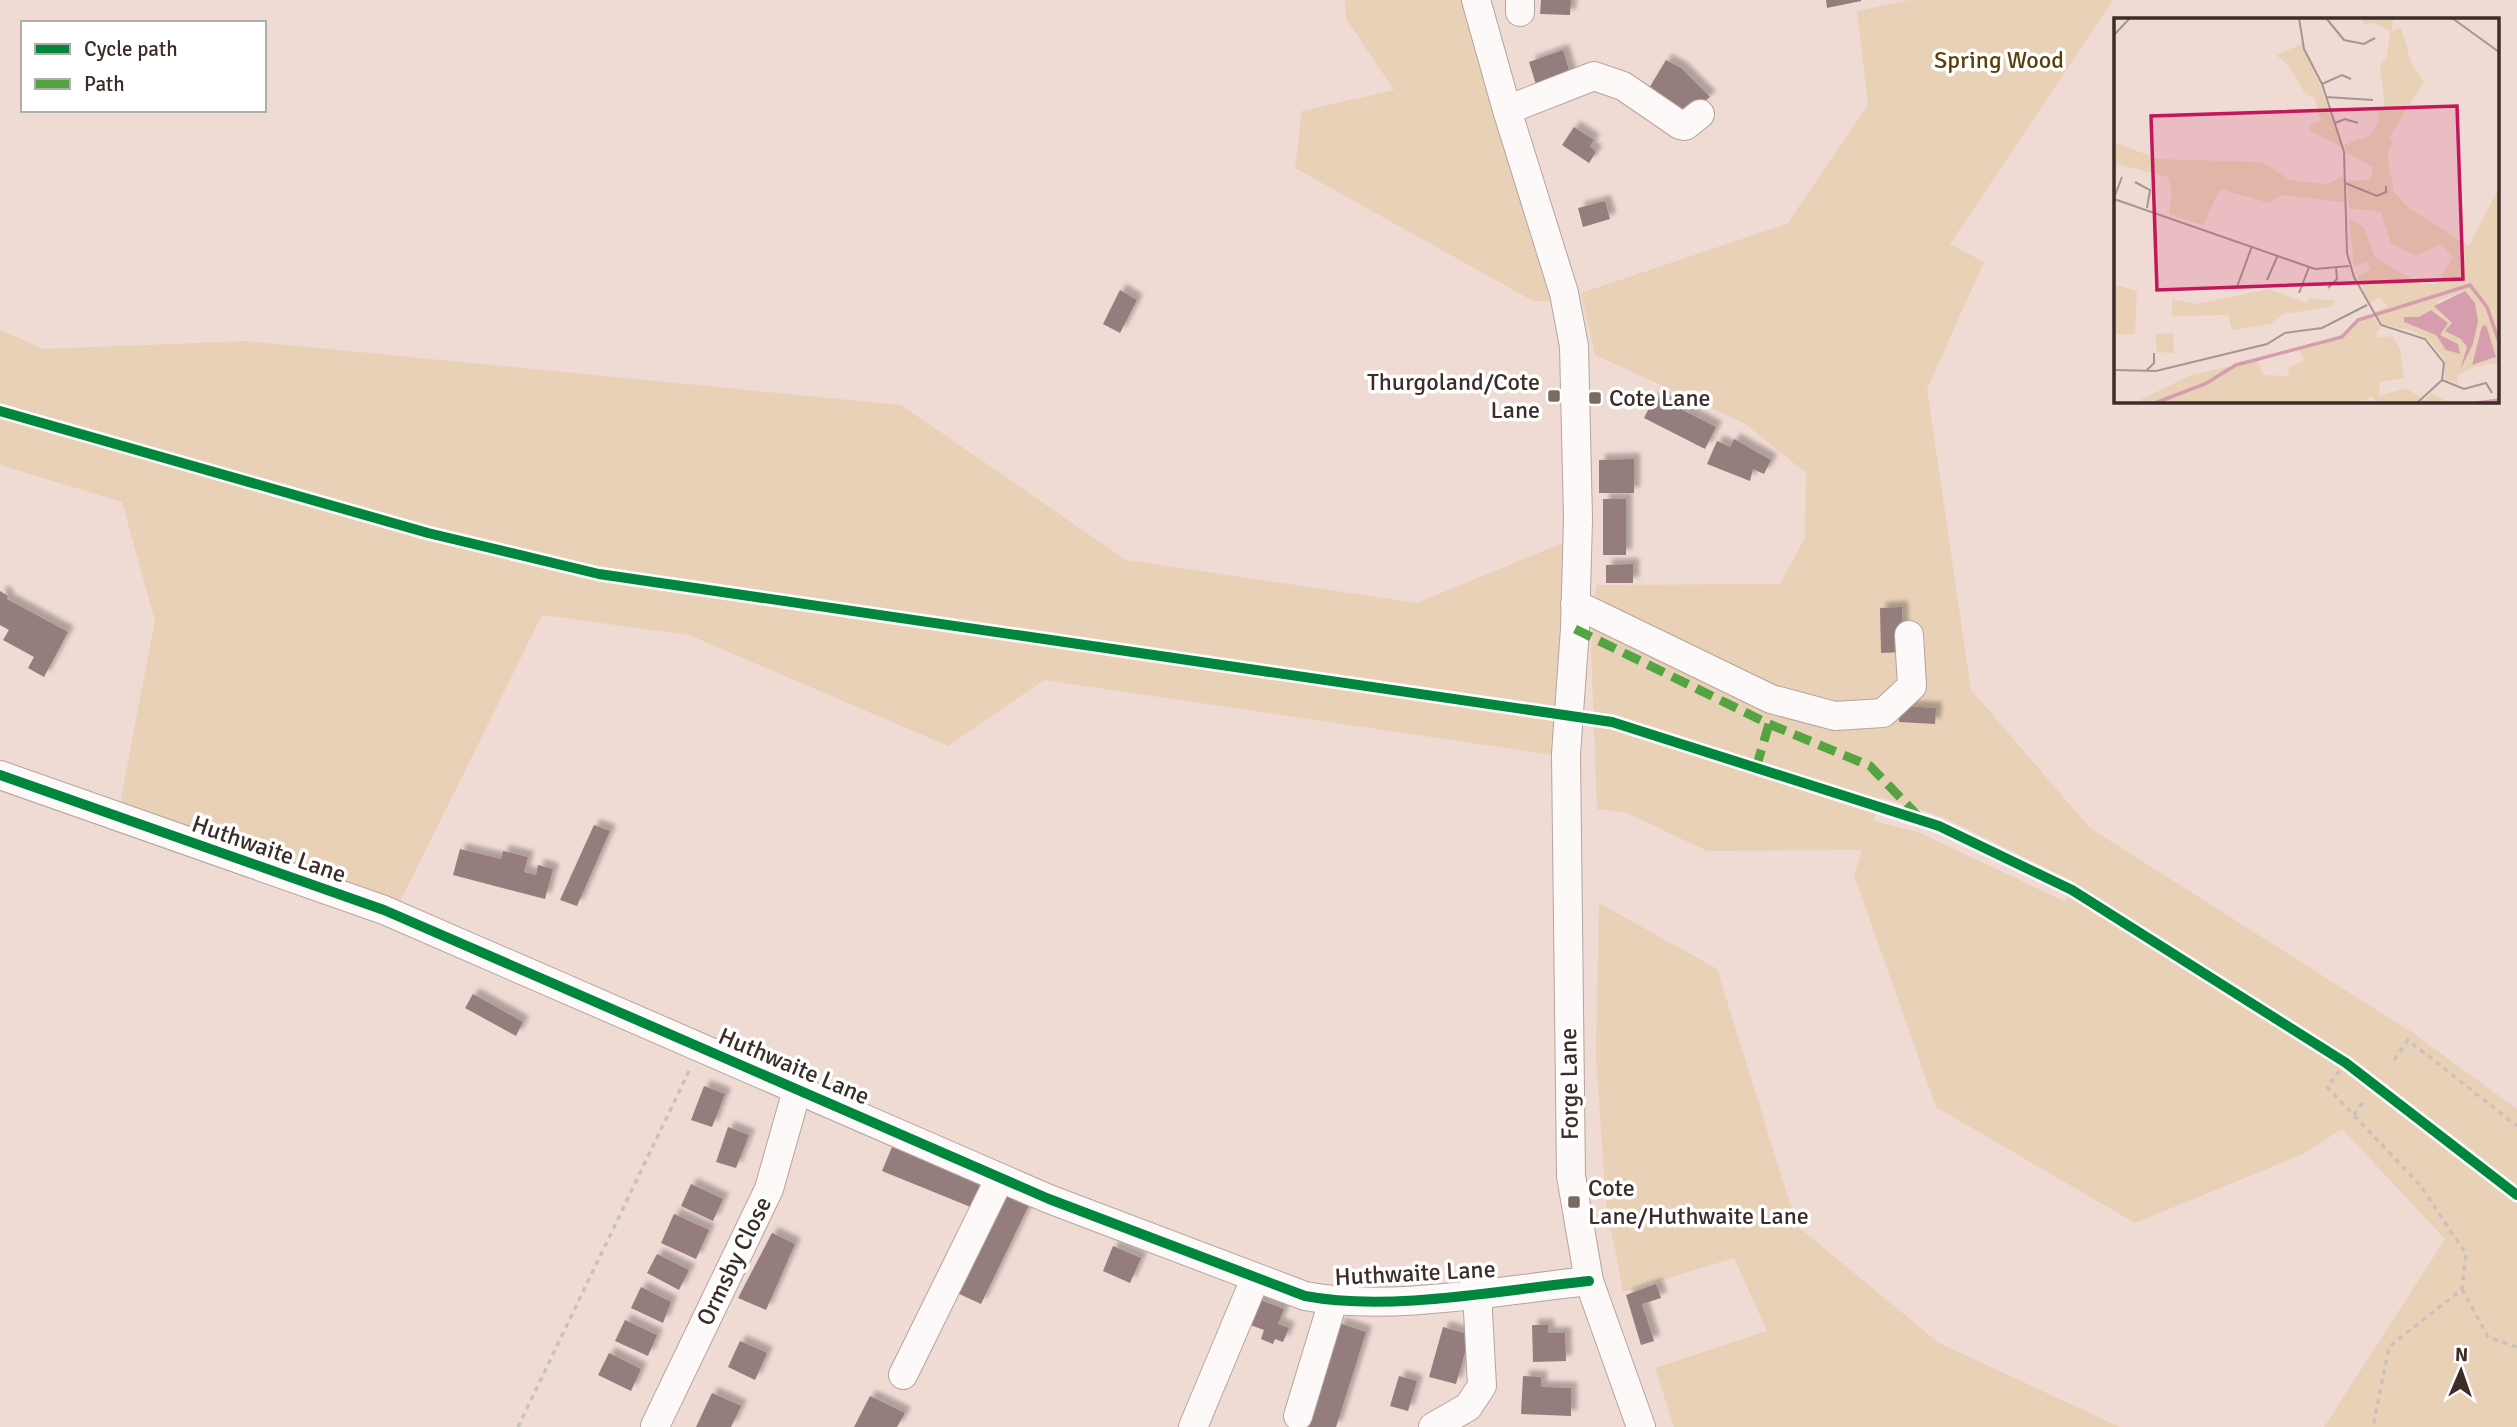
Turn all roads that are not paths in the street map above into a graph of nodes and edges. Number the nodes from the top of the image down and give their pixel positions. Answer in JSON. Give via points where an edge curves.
{"nodes":[{"id":1,"x":1478,"y":1,"type":"edge"},
{"id":2,"x":1507,"y":110,"type":"junction"},
{"id":3,"x":1700,"y":114,"type":"dead end"},
{"id":4,"x":1575,"y":604,"type":"junction"},
{"id":5,"x":1909,"y":635,"type":"dead end"},
{"id":6,"x":0,"y":775,"type":"edge"},
{"id":7,"x":797,"y":1090,"type":"junction"},
{"id":8,"x":1000,"y":1178,"type":"junction"},
{"id":9,"x":1255,"y":1279,"type":"junction"},
{"id":10,"x":1589,"y":1281,"type":"junction"},
{"id":11,"x":1477,"y":1292,"type":"junction"},
{"id":12,"x":1334,"y":1301,"type":"junction"},
{"id":13,"x":902,"y":1375,"type":"dead end"},
{"id":14,"x":1298,"y":1416,"type":"dead end"},
{"id":15,"x":655,"y":1426,"type":"edge"},
{"id":16,"x":1193,"y":1427,"type":"edge"},
{"id":17,"x":1433,"y":1427,"type":"edge"},
{"id":18,"x":1641,"y":1427,"type":"edge"}],
"edges":[{"from":1,"to":2,"type":"street"},
{"from":2,"to":3,"type":"street","via":[[1594,76],[1623,86],[1680,125]]},
{"from":2,"to":4,"type":"street","via":[[1564,292],[1574,346]]},
{"from":4,"to":5,"type":"street","via":[[1771,699],[1835,716],[1883,713],[1912,686]]},
{"from":4,"to":10,"type":"street","name":"Forge Lane","via":[[1566,731],[1571,1176]]},
{"from":6,"to":7,"type":"street","name":"Huthwaite Lane","via":[[384,911]]},
{"from":7,"to":8,"type":"street","name":"Huthwaite Lane"},
{"from":7,"to":15,"type":"street","name":"Ormsby Close","via":[[769,1189]]},
{"from":8,"to":9,"type":"street","name":"Huthwaite Lane"},
{"from":8,"to":13,"type":"street"},
{"from":9,"to":12,"type":"street","name":"Huthwaite Lane"},
{"from":9,"to":16,"type":"street"},
{"from":10,"to":11,"type":"street","name":"Huthwaite Lane"},
{"from":10,"to":18,"type":"street","name":"Forge Lane"},
{"from":11,"to":12,"type":"street","name":"Huthwaite Lane"},
{"from":11,"to":17,"type":"street","via":[[1482,1386],[1468,1407]]},
{"from":12,"to":14,"type":"street"}]}
